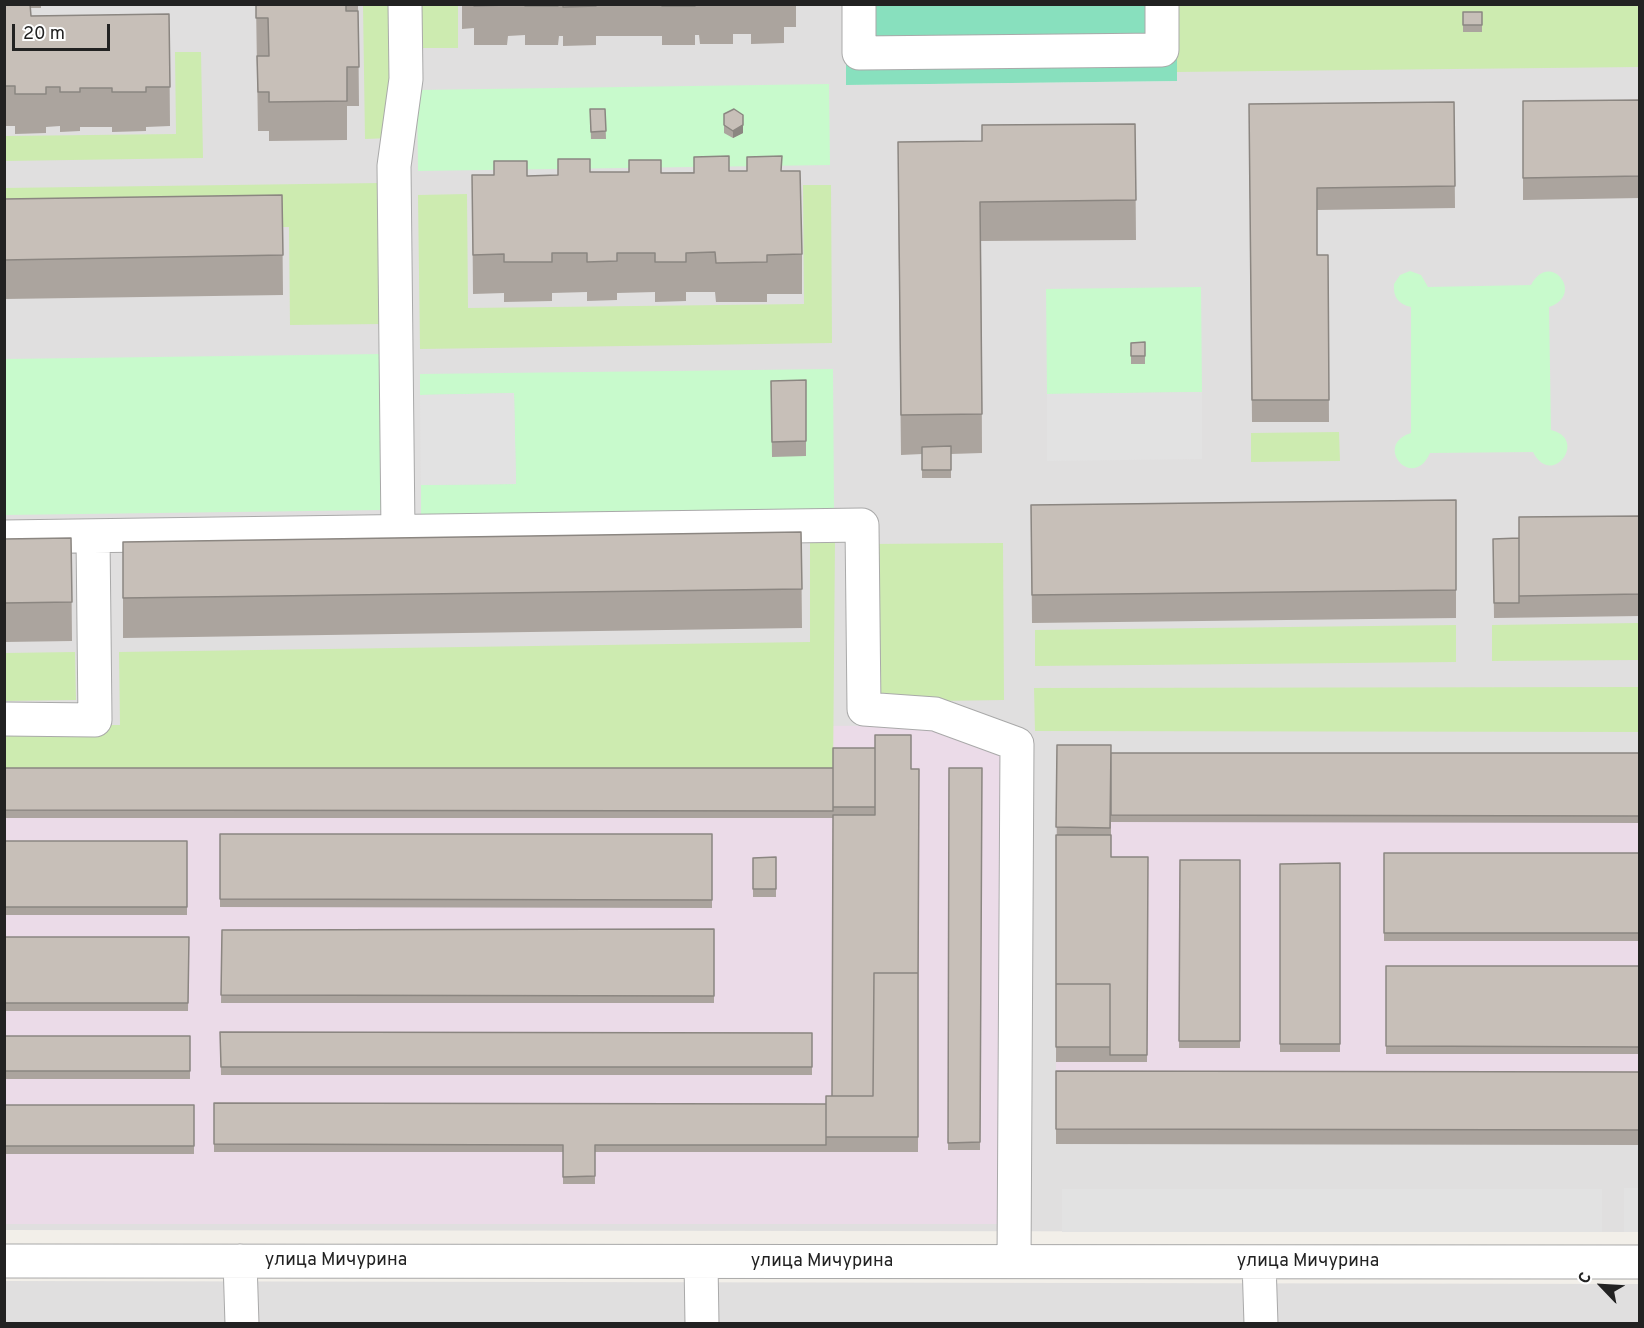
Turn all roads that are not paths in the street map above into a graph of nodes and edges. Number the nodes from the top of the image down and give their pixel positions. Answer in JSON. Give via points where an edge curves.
{"nodes":[{"id":1,"x":405,"y":4,"type":"edge"},
{"id":2,"x":859,"y":4,"type":"edge"},
{"id":3,"x":1162,"y":4,"type":"edge"},
{"id":4,"x":398,"y":532,"type":"junction"},
{"id":5,"x":93,"y":536,"type":"junction"},
{"id":6,"x":4,"y":537,"type":"edge"},
{"id":7,"x":4,"y":719,"type":"edge"},
{"id":8,"x":4,"y":1261,"type":"edge"},
{"id":9,"x":240,"y":1261,"type":"junction"},
{"id":10,"x":701,"y":1262,"type":"junction"},
{"id":11,"x":1014,"y":1262,"type":"junction"},
{"id":12,"x":1260,"y":1262,"type":"junction"},
{"id":13,"x":1640,"y":1262,"type":"edge"},
{"id":14,"x":242,"y":1323,"type":"edge"},
{"id":15,"x":702,"y":1323,"type":"edge"},
{"id":16,"x":1261,"y":1323,"type":"edge"}],
"edges":[{"from":1,"to":4,"type":"street","via":[[406,79],[394,166]]},
{"from":2,"to":3,"type":"street","via":[[859,53],[1162,50]]},
{"from":4,"to":5,"type":"street"},
{"from":4,"to":11,"type":"street","via":[[862,525],[864,709],[935,714],[1017,744]]},
{"from":5,"to":6,"type":"street"},
{"from":5,"to":7,"type":"street","via":[[95,720]]},
{"from":8,"to":9,"type":"street","name":"улица Мичурина"},
{"from":9,"to":10,"type":"street","name":"улица Мичурина"},
{"from":9,"to":14,"type":"street"},
{"from":10,"to":11,"type":"street","name":"улица Мичурина"},
{"from":10,"to":15,"type":"street"},
{"from":11,"to":12,"type":"street","name":"улица Мичурина"},
{"from":12,"to":13,"type":"street","name":"улица Мичурина"},
{"from":12,"to":16,"type":"street"}]}
